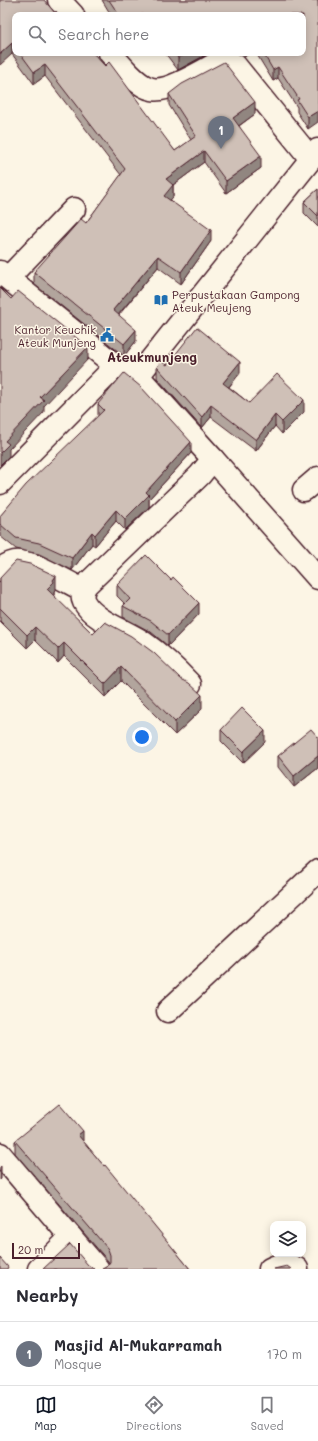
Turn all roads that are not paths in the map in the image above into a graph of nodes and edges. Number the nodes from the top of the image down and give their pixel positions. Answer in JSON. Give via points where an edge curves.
{"nodes":[{"id":1,"x":59,"y":0,"type":"edge"},
{"id":2,"x":70,"y":12,"type":"edge"},
{"id":3,"x":113,"y":56,"type":"edge"},
{"id":4,"x":315,"y":154,"type":"edge"},
{"id":5,"x":74,"y":209,"type":"dead end"},
{"id":6,"x":4,"y":275,"type":"edge"},
{"id":7,"x":116,"y":366,"type":"junction"},
{"id":8,"x":138,"y":376,"type":"junction"},
{"id":9,"x":213,"y":459,"type":"junction"},
{"id":10,"x":0,"y":483,"type":"edge"},
{"id":11,"x":0,"y":570,"type":"edge"},
{"id":12,"x":318,"y":578,"type":"edge"},
{"id":13,"x":83,"y":590,"type":"junction"},
{"id":14,"x":190,"y":684,"type":"edge"},
{"id":15,"x":318,"y":871,"type":"edge"},
{"id":16,"x":168,"y":1011,"type":"dead end"},
{"id":17,"x":0,"y":1154,"type":"edge"},
{"id":18,"x":71,"y":1236,"type":"junction"},
{"id":19,"x":39,"y":1269,"type":"edge"},
{"id":20,"x":98,"y":1269,"type":"edge"},
{"id":21,"x":270,"y":1269,"type":"edge"},
{"id":22,"x":297,"y":1269,"type":"edge"}],
"edges":[{"from":1,"to":2,"type":"street"},
{"from":3,"to":4,"type":"street","via":[[139,82],[151,89],[164,90],[226,60],[235,65]]},
{"from":4,"to":8,"type":"street"},
{"from":5,"to":6,"type":"street"},
{"from":6,"to":7,"type":"street"},
{"from":7,"to":8,"type":"street"},
{"from":7,"to":10,"type":"street"},
{"from":8,"to":9,"type":"street"},
{"from":9,"to":12,"type":"street"},
{"from":9,"to":13,"type":"street","via":[[200,475]]},
{"from":11,"to":13,"type":"street","via":[[9,563],[32,565]]},
{"from":13,"to":14,"type":"street","via":[[84,602],[96,616],[145,643],[168,661]]},
{"from":15,"to":16,"type":"street"},
{"from":17,"to":18,"type":"street"},
{"from":18,"to":19,"type":"street"},
{"from":18,"to":20,"type":"street"},
{"from":21,"to":22,"type":"street","via":[[287,1265]]}]}
